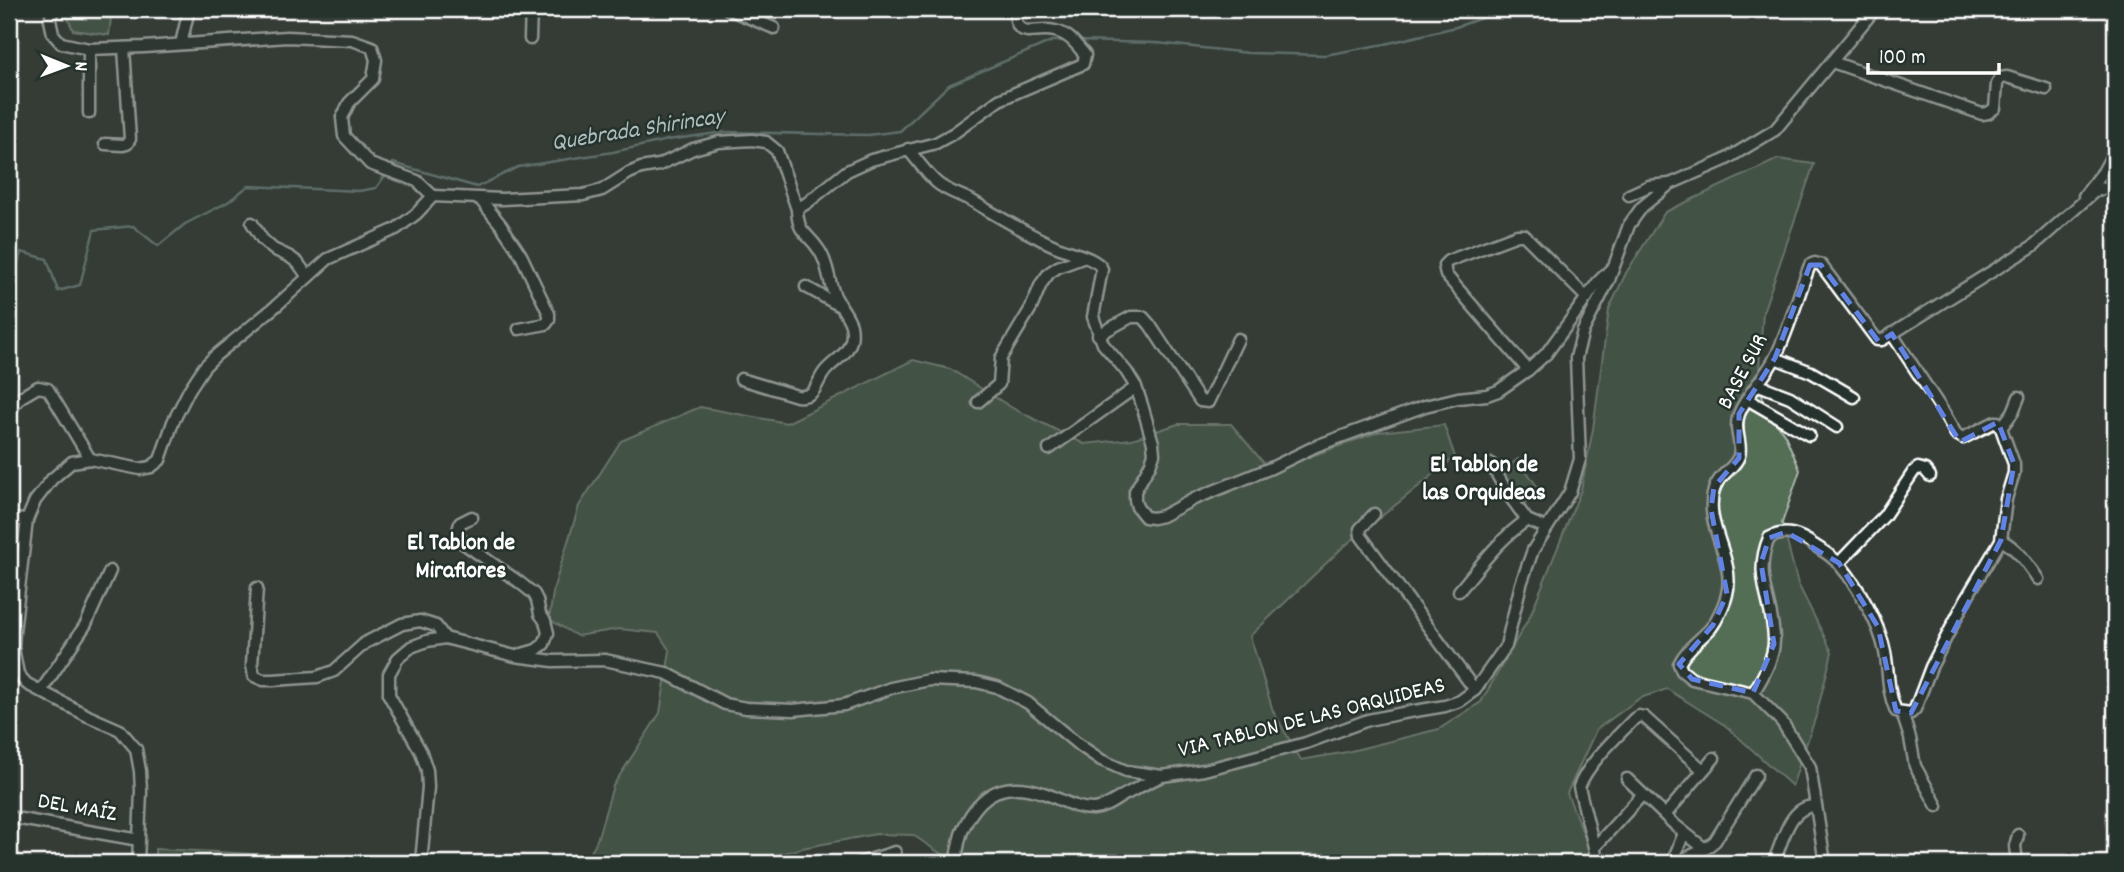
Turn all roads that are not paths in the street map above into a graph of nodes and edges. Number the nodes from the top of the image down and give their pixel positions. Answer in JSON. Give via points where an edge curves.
{"nodes":[{"id":1,"x":53,"y":9,"type":"edge"},
{"id":2,"x":188,"y":9,"type":"edge"},
{"id":3,"x":531,"y":9,"type":"edge"},
{"id":4,"x":728,"y":9,"type":"edge"},
{"id":5,"x":1015,"y":9,"type":"edge"},
{"id":6,"x":1875,"y":9,"type":"edge"},
{"id":7,"x":774,"y":28,"type":"dead end"},
{"id":8,"x":530,"y":39,"type":"dead end"},
{"id":9,"x":181,"y":44,"type":"junction"},
{"id":10,"x":124,"y":48,"type":"junction"},
{"id":11,"x":89,"y":49,"type":"junction"},
{"id":12,"x":1832,"y":62,"type":"junction"},
{"id":13,"x":2046,"y":89,"type":"dead end"},
{"id":14,"x":89,"y":113,"type":"dead end"},
{"id":15,"x":105,"y":144,"type":"dead end"},
{"id":16,"x":908,"y":149,"type":"junction"},
{"id":17,"x":2115,"y":150,"type":"edge"},
{"id":18,"x":1670,"y":184,"type":"junction"},
{"id":19,"x":2115,"y":188,"type":"edge"},
{"id":20,"x":1629,"y":195,"type":"dead end"},
{"id":21,"x":433,"y":196,"type":"junction"},
{"id":22,"x":480,"y":199,"type":"junction"},
{"id":23,"x":2077,"y":205,"type":"junction"},
{"id":24,"x":797,"y":209,"type":"junction"},
{"id":25,"x":252,"y":223,"type":"dead end"},
{"id":26,"x":1085,"y":257,"type":"junction"},
{"id":27,"x":1614,"y":266,"type":"junction"},
{"id":28,"x":308,"y":277,"type":"junction"},
{"id":29,"x":806,"y":287,"type":"dead end"},
{"id":30,"x":1587,"y":298,"type":"junction"},
{"id":31,"x":840,"y":306,"type":"junction"},
{"id":32,"x":519,"y":329,"type":"dead end"},
{"id":33,"x":1892,"y":334,"type":"junction"},
{"id":34,"x":1098,"y":335,"type":"junction"},
{"id":35,"x":1238,"y":339,"type":"dead end"},
{"id":36,"x":1776,"y":358,"type":"junction"},
{"id":37,"x":1528,"y":370,"type":"junction"},
{"id":38,"x":741,"y":379,"type":"dead end"},
{"id":39,"x":1759,"y":384,"type":"junction"},
{"id":40,"x":1136,"y":387,"type":"junction"},
{"id":41,"x":1854,"y":397,"type":"dead end"},
{"id":42,"x":2020,"y":397,"type":"dead end"},
{"id":43,"x":1747,"y":399,"type":"junction"},
{"id":44,"x":978,"y":402,"type":"dead end"},
{"id":45,"x":9,"y":411,"type":"edge"},
{"id":46,"x":1837,"y":427,"type":"dead end"},
{"id":47,"x":2001,"y":428,"type":"junction"},
{"id":48,"x":1809,"y":435,"type":"dead end"},
{"id":49,"x":1049,"y":449,"type":"dead end"},
{"id":50,"x":90,"y":459,"type":"junction"},
{"id":51,"x":1491,"y":464,"type":"dead end"},
{"id":52,"x":1930,"y":476,"type":"dead end"},
{"id":53,"x":1374,"y":514,"type":"dead end"},
{"id":54,"x":472,"y":517,"type":"dead end"},
{"id":55,"x":9,"y":519,"type":"edge"},
{"id":56,"x":27,"y":520,"type":"junction"},
{"id":57,"x":1527,"y":520,"type":"junction"},
{"id":58,"x":1546,"y":528,"type":"junction"},
{"id":59,"x":2001,"y":540,"type":"junction"},
{"id":60,"x":1839,"y":563,"type":"junction"},
{"id":61,"x":110,"y":571,"type":"dead end"},
{"id":62,"x":2038,"y":579,"type":"dead end"},
{"id":63,"x":257,"y":588,"type":"dead end"},
{"id":64,"x":1459,"y":591,"type":"dead end"},
{"id":65,"x":445,"y":638,"type":"junction"},
{"id":66,"x":515,"y":656,"type":"junction"},
{"id":67,"x":13,"y":675,"type":"edge"},
{"id":68,"x":1475,"y":690,"type":"junction"},
{"id":69,"x":41,"y":691,"type":"junction"},
{"id":70,"x":1753,"y":692,"type":"junction"},
{"id":71,"x":1902,"y":713,"type":"junction"},
{"id":72,"x":1714,"y":758,"type":"dead end"},
{"id":73,"x":1703,"y":770,"type":"junction"},
{"id":74,"x":1756,"y":775,"type":"dead end"},
{"id":75,"x":1162,"y":776,"type":"junction"},
{"id":76,"x":1627,"y":779,"type":"dead end"},
{"id":77,"x":1642,"y":795,"type":"junction"},
{"id":78,"x":1816,"y":806,"type":"junction"},
{"id":79,"x":1937,"y":806,"type":"dead end"},
{"id":80,"x":1665,"y":815,"type":"junction"},
{"id":81,"x":9,"y":817,"type":"edge"},
{"id":82,"x":1684,"y":833,"type":"junction"},
{"id":83,"x":2018,"y":835,"type":"dead end"},
{"id":84,"x":139,"y":840,"type":"junction"},
{"id":85,"x":1594,"y":848,"type":"junction"},
{"id":86,"x":1705,"y":849,"type":"junction"},
{"id":87,"x":895,"y":852,"type":"dead end"},
{"id":88,"x":138,"y":863,"type":"edge"},
{"id":89,"x":421,"y":863,"type":"edge"},
{"id":90,"x":860,"y":863,"type":"edge"},
{"id":91,"x":957,"y":863,"type":"edge"},
{"id":92,"x":1598,"y":863,"type":"edge"},
{"id":93,"x":1674,"y":863,"type":"edge"},
{"id":94,"x":1773,"y":863,"type":"edge"},
{"id":95,"x":1825,"y":863,"type":"edge"},
{"id":96,"x":2017,"y":863,"type":"edge"}],
"edges":[{"from":1,"to":11,"type":"street","via":[[53,34],[61,43]]},
{"from":2,"to":9,"type":"street"},
{"from":3,"to":8,"type":"street"},
{"from":4,"to":7,"type":"street"},
{"from":5,"to":16,"type":"street","via":[[1020,29],[1054,30],[1074,40],[1085,55],[1083,64],[999,100],[936,142]]},
{"from":6,"to":12,"type":"street","name":"VIA TABLON DE LAS ORQUIDEAS"},
{"from":9,"to":10,"type":"street"},
{"from":9,"to":21,"type":"street","via":[[287,37],[352,40],[372,47],[376,60],[373,79],[349,103],[342,118],[344,136],[370,164],[406,176]]},
{"from":10,"to":11,"type":"street"},
{"from":10,"to":15,"type":"street","via":[[130,138],[123,145]]},
{"from":11,"to":14,"type":"street"},
{"from":12,"to":13,"type":"street","via":[[1982,114],[1994,108],[2000,78]]},
{"from":12,"to":18,"type":"street","name":"VIA TABLON DE LAS ORQUIDEAS","via":[[1775,130],[1726,160]]},
{"from":16,"to":24,"type":"street","via":[[847,171]]},
{"from":16,"to":26,"type":"street","via":[[947,190]]},
{"from":17,"to":23,"type":"street"},
{"from":18,"to":20,"type":"street","via":[[1649,186]]},
{"from":18,"to":27,"type":"street","name":"VIA TABLON DE LAS ORQUIDEAS","via":[[1642,207],[1629,225]]},
{"from":19,"to":23,"type":"street","via":[[2094,192]]},
{"from":21,"to":22,"type":"street"},
{"from":21,"to":28,"type":"street","via":[[396,229],[328,260]]},
{"from":22,"to":24,"type":"street","via":[[583,195],[694,149],[752,140],[766,142],[777,151]]},
{"from":22,"to":32,"type":"street","via":[[521,255],[549,314],[546,324]]},
{"from":23,"to":33,"type":"street","via":[[2022,253]]},
{"from":24,"to":31,"type":"street","via":[[801,230],[822,253]]},
{"from":25,"to":28,"type":"street","via":[[262,239],[298,263]]},
{"from":26,"to":34,"type":"street","via":[[1101,264],[1102,269],[1093,317]]},
{"from":26,"to":44,"type":"street","via":[[1049,273],[1001,358],[999,384]]},
{"from":27,"to":30,"type":"street"},
{"from":27,"to":58,"type":"street","name":"VIA TABLON DE LAS ORQUIDEAS","via":[[1583,331],[1576,358],[1580,459],[1570,492]]},
{"from":28,"to":50,"type":"street","via":[[204,367],[173,422],[160,460],[152,467],[140,469]]},
{"from":29,"to":31,"type":"street"},
{"from":30,"to":37,"type":"street","via":[[1546,354]]},
{"from":30,"to":37,"type":"street","via":[[1524,235],[1444,265],[1446,275]]},
{"from":31,"to":38,"type":"street","via":[[852,327],[851,341],[811,394],[797,396]]},
{"from":33,"to":36,"type":"street","name":"BASE SUR","via":[[1877,340],[1815,263],[1810,265]]},
{"from":33,"to":47,"type":"street","via":[[1956,434],[1963,438],[1995,422]]},
{"from":34,"to":35,"type":"street","via":[[1131,317],[1143,317],[1204,403]]},
{"from":34,"to":40,"type":"street"},
{"from":36,"to":39,"type":"street","name":"BASE SUR"},
{"from":36,"to":41,"type":"street"},
{"from":37,"to":40,"type":"street","via":[[1498,391],[1413,410],[1316,446],[1153,518],[1145,516],[1135,500],[1154,454]]},
{"from":39,"to":43,"type":"street","name":"BASE SUR"},
{"from":39,"to":46,"type":"street","via":[[1790,397]]},
{"from":40,"to":49,"type":"street"},
{"from":42,"to":47,"type":"street"},
{"from":43,"to":48,"type":"street"},
{"from":43,"to":70,"type":"street","name":"BASE SUR","via":[[1735,429],[1739,458],[1721,476],[1712,498],[1728,574],[1727,594],[1713,625],[1679,664],[1692,679]]},
{"from":45,"to":50,"type":"street","via":[[29,391],[48,389]]},
{"from":47,"to":59,"type":"street","via":[[2014,473]]},
{"from":50,"to":56,"type":"street","via":[[72,462],[52,479]]},
{"from":51,"to":57,"type":"street"},
{"from":52,"to":60,"type":"street","via":[[1925,470],[1914,471],[1884,516]]},
{"from":53,"to":68,"type":"street","via":[[1360,529],[1361,536]]},
{"from":54,"to":66,"type":"street","via":[[460,523],[458,536],[534,594],[545,621],[548,633],[544,644]]},
{"from":55,"to":56,"type":"street"},
{"from":56,"to":67,"type":"street"},
{"from":57,"to":58,"type":"street"},
{"from":57,"to":64,"type":"street","via":[[1491,552]]},
{"from":58,"to":68,"type":"street","name":"VIA TABLON DE LAS ORQUIDEAS","via":[[1521,584],[1506,646]]},
{"from":59,"to":62,"type":"street","via":[[2023,557]]},
{"from":59,"to":71,"type":"street","via":[[1931,667],[1915,709]]},
{"from":60,"to":70,"type":"street","via":[[1806,539],[1786,532],[1769,538],[1761,563],[1774,644]]},
{"from":60,"to":71,"type":"street","via":[[1878,627],[1891,700]]},
{"from":61,"to":69,"type":"street","via":[[86,624]]},
{"from":63,"to":65,"type":"street","via":[[252,665],[254,676],[263,680],[317,677],[334,671],[365,643],[402,624],[420,621],[436,626]]},
{"from":65,"to":66,"type":"street","name":"VIA TABLON DE LAS ORQUIDEAS"},
{"from":65,"to":89,"type":"street","via":[[411,647],[389,674],[389,695],[427,770]]},
{"from":66,"to":75,"type":"street","name":"VIA TABLON DE LAS ORQUIDEAS","via":[[605,660],[666,673],[725,704],[774,710],[844,705],[929,680],[976,682],[1028,703],[1101,760],[1126,771]]},
{"from":67,"to":69,"type":"street"},
{"from":68,"to":75,"type":"street","name":"VIA TABLON DE LAS ORQUIDEAS","via":[[1445,706],[1368,720],[1306,743]]},
{"from":69,"to":84,"type":"street","via":[[120,730],[136,748],[141,791]]},
{"from":70,"to":78,"type":"street","via":[[1782,722],[1810,767]]},
{"from":71,"to":79,"type":"street","via":[[1915,766]]},
{"from":72,"to":73,"type":"street"},
{"from":73,"to":80,"type":"street"},
{"from":73,"to":85,"type":"street","via":[[1644,717],[1634,719],[1579,787]]},
{"from":74,"to":86,"type":"street","via":[[1715,841]]},
{"from":75,"to":91,"type":"street","via":[[1095,809],[1016,787],[993,791],[963,828]]},
{"from":76,"to":77,"type":"street"},
{"from":77,"to":80,"type":"street"},
{"from":77,"to":85,"type":"street"},
{"from":78,"to":94,"type":"street","via":[[1804,807],[1790,821]]},
{"from":78,"to":95,"type":"street"},
{"from":80,"to":82,"type":"street"},
{"from":81,"to":84,"type":"street","name":"DEL MAÍZ"},
{"from":82,"to":86,"type":"street"},
{"from":82,"to":93,"type":"street"},
{"from":83,"to":96,"type":"street"},
{"from":84,"to":88,"type":"street"},
{"from":85,"to":92,"type":"street"},
{"from":86,"to":93,"type":"street"},
{"from":87,"to":90,"type":"street"}]}
